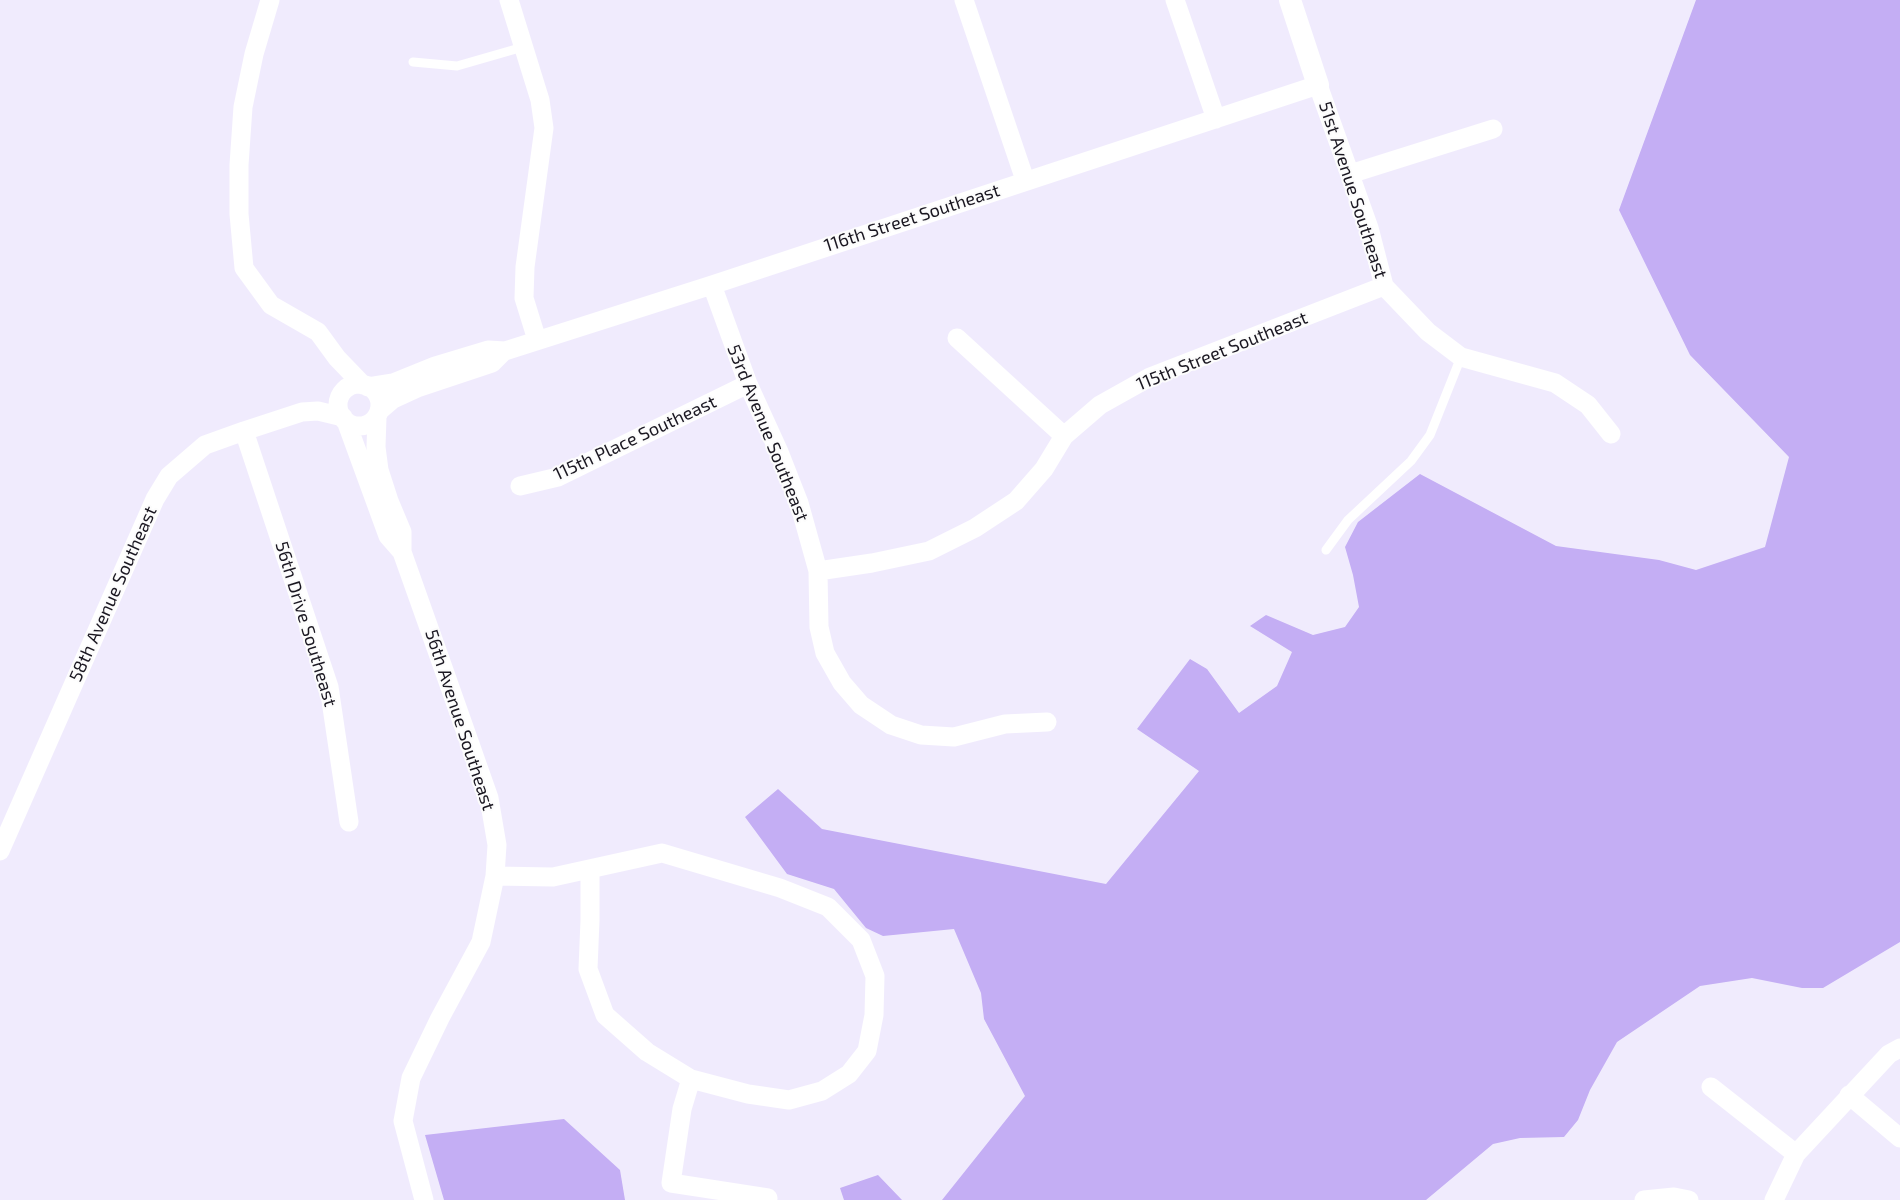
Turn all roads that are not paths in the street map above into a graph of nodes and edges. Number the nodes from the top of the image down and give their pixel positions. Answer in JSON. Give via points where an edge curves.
{"nodes":[{"id":1,"x":270,"y":0,"type":"edge"},
{"id":2,"x":509,"y":0,"type":"edge"},
{"id":3,"x":964,"y":0,"type":"edge"},
{"id":4,"x":1175,"y":0,"type":"edge"},
{"id":5,"x":1290,"y":0,"type":"edge"},
{"id":6,"x":524,"y":47,"type":"junction"},
{"id":7,"x":413,"y":62,"type":"dead end"},
{"id":8,"x":1318,"y":84,"type":"junction"},
{"id":9,"x":1216,"y":119,"type":"junction"},
{"id":10,"x":1493,"y":128,"type":"dead end"},
{"id":11,"x":1350,"y":174,"type":"junction"},
{"id":12,"x":1025,"y":180,"type":"junction"},
{"id":13,"x":712,"y":284,"type":"junction"},
{"id":14,"x":1384,"y":286,"type":"junction"},
{"id":15,"x":957,"y":338,"type":"dead end"},
{"id":16,"x":537,"y":340,"type":"junction"},
{"id":17,"x":505,"y":351,"type":"junction"},
{"id":18,"x":1461,"y":357,"type":"junction"},
{"id":19,"x":337,"y":358,"type":"junction"},
{"id":20,"x":748,"y":384,"type":"junction"},
{"id":21,"x":366,"y":386,"type":"junction"},
{"id":22,"x":341,"y":396,"type":"junction"},
{"id":23,"x":302,"y":412,"type":"junction"},
{"id":24,"x":378,"y":414,"type":"junction"},
{"id":25,"x":345,"y":419,"type":"junction"},
{"id":26,"x":244,"y":431,"type":"junction"},
{"id":27,"x":1611,"y":434,"type":"dead end"},
{"id":28,"x":1064,"y":436,"type":"junction"},
{"id":29,"x":520,"y":486,"type":"dead end"},
{"id":30,"x":1326,"y":550,"type":"dead end"},
{"id":31,"x":402,"y":552,"type":"junction"},
{"id":32,"x":818,"y":571,"type":"junction"},
{"id":33,"x":1047,"y":722,"type":"dead end"},
{"id":34,"x":349,"y":822,"type":"dead end"},
{"id":35,"x":0,"y":851,"type":"edge"},
{"id":36,"x":590,"y":870,"type":"junction"},
{"id":37,"x":495,"y":876,"type":"junction"},
{"id":38,"x":1900,"y":1048,"type":"edge"},
{"id":39,"x":691,"y":1079,"type":"junction"},
{"id":40,"x":1711,"y":1087,"type":"dead end"},
{"id":41,"x":1849,"y":1095,"type":"junction"},
{"id":42,"x":1900,"y":1138,"type":"edge"},
{"id":43,"x":1796,"y":1154,"type":"junction"},
{"id":44,"x":768,"y":1198,"type":"dead end"},
{"id":45,"x":424,"y":1200,"type":"edge"},
{"id":46,"x":1644,"y":1200,"type":"edge"},
{"id":47,"x":1689,"y":1200,"type":"edge"},
{"id":48,"x":1774,"y":1200,"type":"edge"}],
"edges":[{"from":1,"to":19,"type":"street","via":[[243,107],[239,214],[244,268],[270,305],[318,332]]},
{"from":2,"to":6,"type":"street"},
{"from":3,"to":12,"type":"street"},
{"from":4,"to":9,"type":"street"},
{"from":5,"to":8,"type":"street","name":"51st Avenue Southeast"},
{"from":6,"to":7,"type":"lane","via":[[457,66]]},
{"from":6,"to":16,"type":"street","via":[[540,100],[544,128],[524,298]]},
{"from":8,"to":9,"type":"street","name":"116th Street Southeast"},
{"from":8,"to":11,"type":"street","name":"51st Avenue Southeast"},
{"from":9,"to":12,"type":"street","name":"116th Street Southeast"},
{"from":10,"to":11,"type":"street"},
{"from":11,"to":14,"type":"street","name":"51st Avenue Southeast"},
{"from":12,"to":13,"type":"street","name":"116th Street Southeast"},
{"from":13,"to":16,"type":"street","name":"116th Street Southeast"},
{"from":13,"to":20,"type":"street","name":"53rd Avenue Southeast"},
{"from":14,"to":18,"type":"street","name":"51st Avenue Southeast","via":[[1428,332]]},
{"from":14,"to":28,"type":"street","name":"115th Street Southeast","via":[[1150,378],[1100,405]]},
{"from":15,"to":28,"type":"street"},
{"from":16,"to":17,"type":"street","name":"116th Street Southeast"},
{"from":17,"to":21,"type":"street","name":"116th Street Southeast","via":[[488,350],[393,383]]},
{"from":17,"to":24,"type":"street","name":"116th Street Southeast","via":[[492,362],[393,399]]},
{"from":18,"to":27,"type":"street","name":"51st Avenue Southeast","via":[[1555,383],[1588,405]]},
{"from":18,"to":30,"type":"lane","via":[[1430,435],[1411,460],[1348,520]]},
{"from":19,"to":21,"type":"street"},
{"from":19,"to":22,"type":"street","via":[[336,381]]},
{"from":20,"to":29,"type":"street","name":"115th Place Southeast","via":[[558,477]]},
{"from":20,"to":32,"type":"street","name":"53rd Avenue Southeast","via":[[799,503]]},
{"from":21,"to":22,"type":"street","via":[[350,387]]},
{"from":21,"to":24,"type":"street","via":[[379,397]]},
{"from":22,"to":23,"type":"street","name":"58th Avenue Southeast","via":[[315,401]]},
{"from":22,"to":25,"type":"street","via":[[339,410]]},
{"from":23,"to":25,"type":"street","name":"58th Avenue Southeast","via":[[318,411]]},
{"from":23,"to":26,"type":"street","name":"58th Avenue Southeast"},
{"from":24,"to":25,"type":"street","via":[[372,422],[359,426]]},
{"from":24,"to":31,"type":"street","name":"56th Avenue Southeast","via":[[376,447],[379,470],[402,532]]},
{"from":25,"to":31,"type":"street","name":"56th Avenue Southeast","via":[[388,536]]},
{"from":26,"to":34,"type":"street","name":"56th Drive Southeast","via":[[329,687]]},
{"from":26,"to":35,"type":"street","name":"58th Avenue Southeast","via":[[205,446],[169,476],[155,499]]},
{"from":28,"to":32,"type":"street","name":"115th Street Southeast","via":[[1044,469],[1016,501],[976,528],[929,550]]},
{"from":31,"to":37,"type":"street","name":"56th Avenue Southeast","via":[[489,798],[497,845]]},
{"from":32,"to":33,"type":"street","name":"53rd Avenue Southeast","via":[[819,627],[825,653],[842,683],[861,705],[891,725],[921,735],[954,737],[1005,724]]},
{"from":36,"to":37,"type":"street","via":[[553,877]]},
{"from":36,"to":39,"type":"street","via":[[588,969],[605,1016],[647,1052]]},
{"from":36,"to":39,"type":"street","via":[[662,853],[780,888],[828,907],[861,940],[874,976],[874,1015],[867,1051],[849,1074],[822,1092],[789,1100],[748,1094]]},
{"from":37,"to":45,"type":"street","name":"56th Avenue Southeast","via":[[480,942],[411,1078],[403,1121]]},
{"from":38,"to":41,"type":"street","via":[[1889,1054]]},
{"from":39,"to":44,"type":"street","via":[[682,1109],[671,1183]]},
{"from":40,"to":43,"type":"street"},
{"from":41,"to":42,"type":"street"},
{"from":41,"to":43,"type":"street"},
{"from":43,"to":48,"type":"street"},
{"from":46,"to":47,"type":"street","via":[[1674,1197]]}]}
